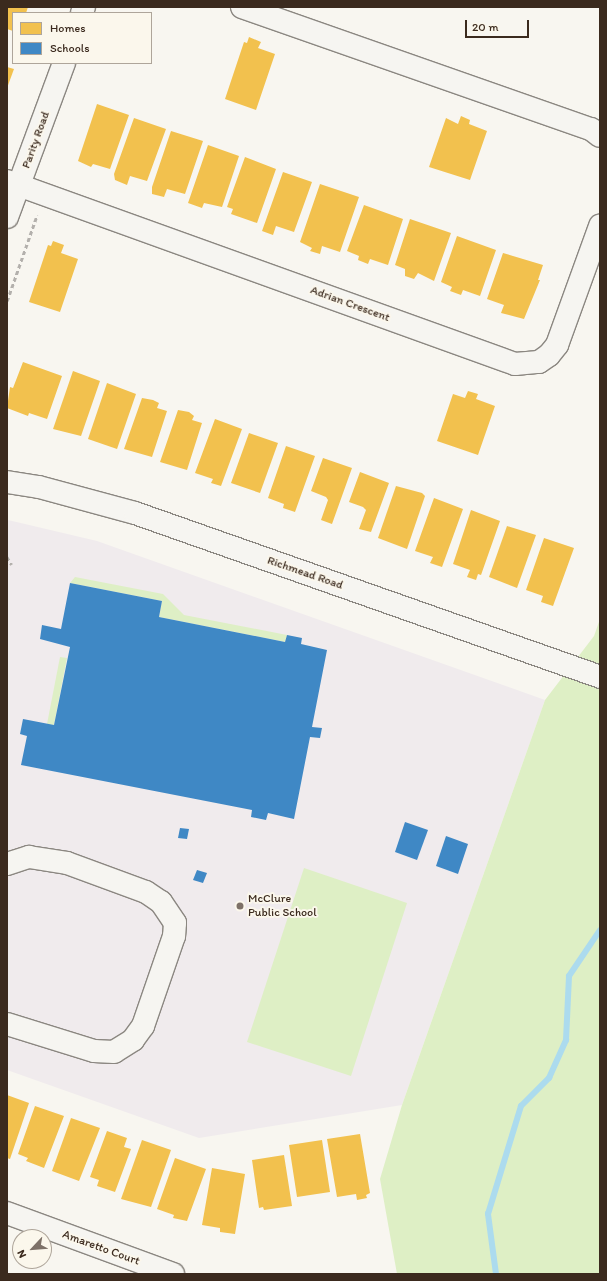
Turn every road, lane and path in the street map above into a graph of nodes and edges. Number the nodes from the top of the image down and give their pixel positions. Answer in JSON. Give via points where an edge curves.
{"nodes":[{"id":1,"x":242,"y":7,"type":"edge"},
{"id":2,"x":64,"y":64,"type":"edge"},
{"id":3,"x":600,"y":136,"type":"edge"},
{"id":4,"x":13,"y":183,"type":"edge"},
{"id":5,"x":39,"y":211,"type":"dead end"},
{"id":6,"x":7,"y":217,"type":"edge"},
{"id":7,"x":600,"y":226,"type":"edge"},
{"id":8,"x":7,"y":301,"type":"edge"},
{"id":9,"x":7,"y":482,"type":"edge"},
{"id":10,"x":7,"y":557,"type":"edge"},
{"id":11,"x":12,"y":565,"type":"dead end"},
{"id":12,"x":594,"y":675,"type":"edge"},
{"id":13,"x":7,"y":864,"type":"edge"},
{"id":14,"x":7,"y":1024,"type":"edge"},
{"id":15,"x":7,"y":1213,"type":"edge"},
{"id":16,"x":173,"y":1274,"type":"edge"}],
"edges":[{"from":1,"to":3,"type":"street","via":[[591,129]]},
{"from":2,"to":4,"type":"street","name":"Parity Road"},
{"from":4,"to":6,"type":"street","name":"Parity Road"},
{"from":4,"to":7,"type":"street","name":"Adrian Crescent","via":[[514,364],[539,362],[557,345]]},
{"from":5,"to":8,"type":"path"},
{"from":9,"to":12,"type":"street","name":"Richmead Road","via":[[39,487],[135,513]]},
{"from":10,"to":11,"type":"path"},
{"from":13,"to":14,"type":"street","via":[[29,857],[67,863],[146,892],[161,902],[175,923],[174,936],[147,1014],[133,1040],[114,1052],[94,1051]]},
{"from":15,"to":16,"type":"street","name":"Amaretto Court"}]}
